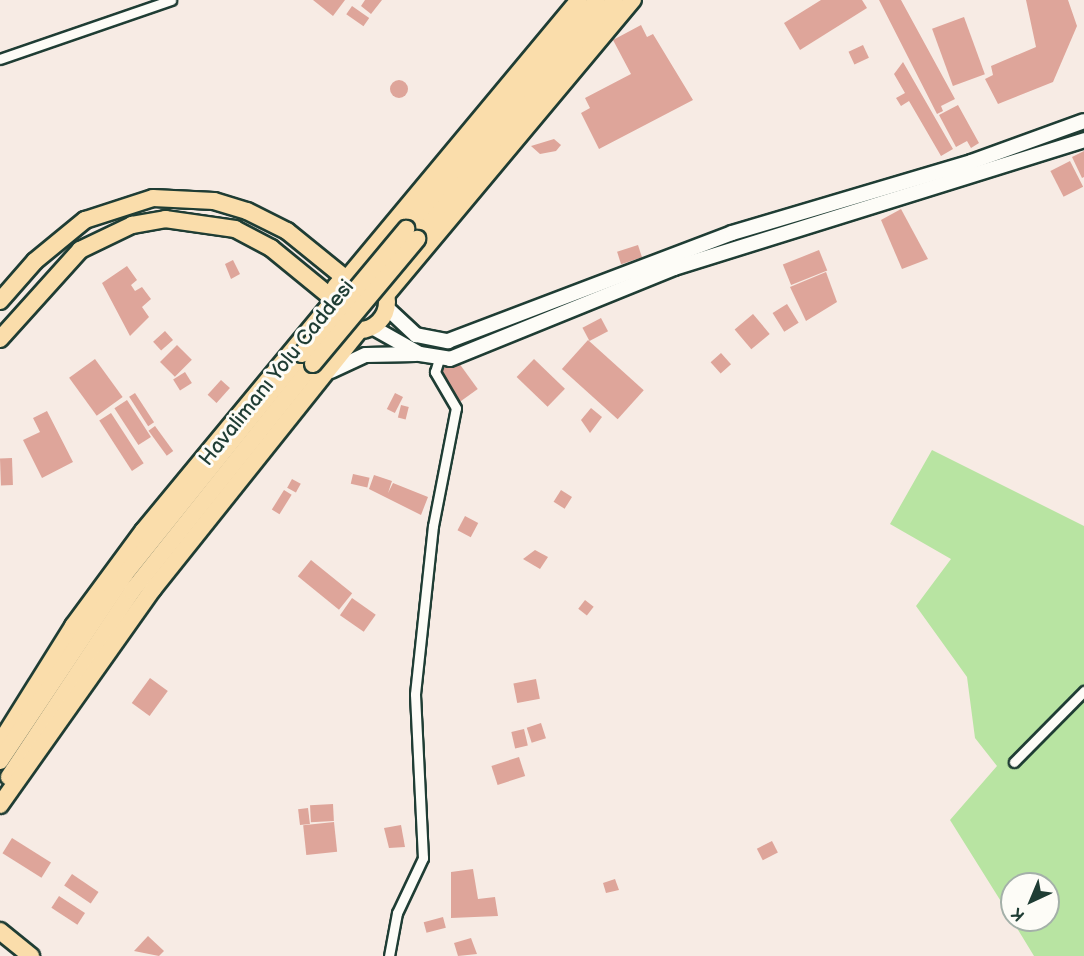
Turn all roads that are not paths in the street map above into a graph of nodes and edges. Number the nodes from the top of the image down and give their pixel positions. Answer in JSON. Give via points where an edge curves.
{"nodes":[{"id":1,"x":171,"y":0,"type":"edge"},
{"id":2,"x":579,"y":0,"type":"edge"},
{"id":3,"x":597,"y":0,"type":"edge"},
{"id":4,"x":615,"y":0,"type":"edge"},
{"id":5,"x":633,"y":0,"type":"edge"},
{"id":6,"x":0,"y":59,"type":"edge"},
{"id":7,"x":1084,"y":121,"type":"edge"},
{"id":8,"x":1084,"y":140,"type":"edge"},
{"id":9,"x":411,"y":234,"type":"junction"},
{"id":10,"x":347,"y":277,"type":"junction"},
{"id":11,"x":0,"y":301,"type":"edge"},
{"id":12,"x":332,"y":301,"type":"junction"},
{"id":13,"x":386,"y":302,"type":"junction"},
{"id":14,"x":366,"y":329,"type":"junction"},
{"id":15,"x":0,"y":339,"type":"edge"},
{"id":16,"x":420,"y":354,"type":"junction"},
{"id":17,"x":439,"y":358,"type":"junction"},
{"id":18,"x":312,"y":365,"type":"junction"},
{"id":19,"x":1084,"y":691,"type":"edge"},
{"id":20,"x":0,"y":743,"type":"edge"},
{"id":21,"x":0,"y":761,"type":"edge"},
{"id":22,"x":1014,"y":762,"type":"dead end"},
{"id":23,"x":0,"y":794,"type":"edge"},
{"id":24,"x":0,"y":805,"type":"edge"},
{"id":25,"x":0,"y":929,"type":"edge"},
{"id":26,"x":31,"y":956,"type":"edge"},
{"id":27,"x":389,"y":956,"type":"edge"}],
"edges":[{"from":1,"to":6,"type":"street"},
{"from":2,"to":10,"type":"highway"},
{"from":3,"to":9,"type":"highway","name":"Havalimanı Yolu Caddesi"},
{"from":4,"to":9,"type":"highway","name":"Havalimanı Yolu Caddesi"},
{"from":5,"to":13,"type":"highway"},
{"from":7,"to":13,"type":"street","via":[[971,162],[732,233],[448,341],[416,335]]},
{"from":8,"to":17,"type":"street","via":[[674,268]]},
{"from":9,"to":18,"type":"highway","name":"Havalimanı Yolu Caddesi","bridge":true},
{"from":10,"to":11,"type":"highway","via":[[287,231],[246,211],[194,198],[153,198],[85,220],[35,261]]},
{"from":10,"to":12,"type":"highway"},
{"from":10,"to":13,"type":"highway","via":[[370,276]]},
{"from":12,"to":14,"type":"highway","via":[[343,325]]},
{"from":12,"to":15,"type":"highway","via":[[271,248],[235,229],[165,219],[132,225],[80,250]]},
{"from":12,"to":20,"type":"highway","via":[[136,540],[32,687]]},
{"from":13,"to":14,"type":"highway"},
{"from":14,"to":16,"type":"street"},
{"from":14,"to":18,"type":"highway"},
{"from":16,"to":17,"type":"street"},
{"from":16,"to":18,"type":"street","via":[[366,356],[336,366]]},
{"from":17,"to":27,"type":"street","via":[[435,372],[456,408],[433,526],[415,694],[423,858],[397,913]]},
{"from":18,"to":21,"type":"highway","name":"Havalimanı Yolu Caddesi","via":[[125,574]]},
{"from":18,"to":23,"type":"highway","name":"Havalimanı Yolu Caddesi","via":[[132,591]]},
{"from":18,"to":24,"type":"highway"},
{"from":19,"to":22,"type":"street"},
{"from":25,"to":26,"type":"highway"}]}
